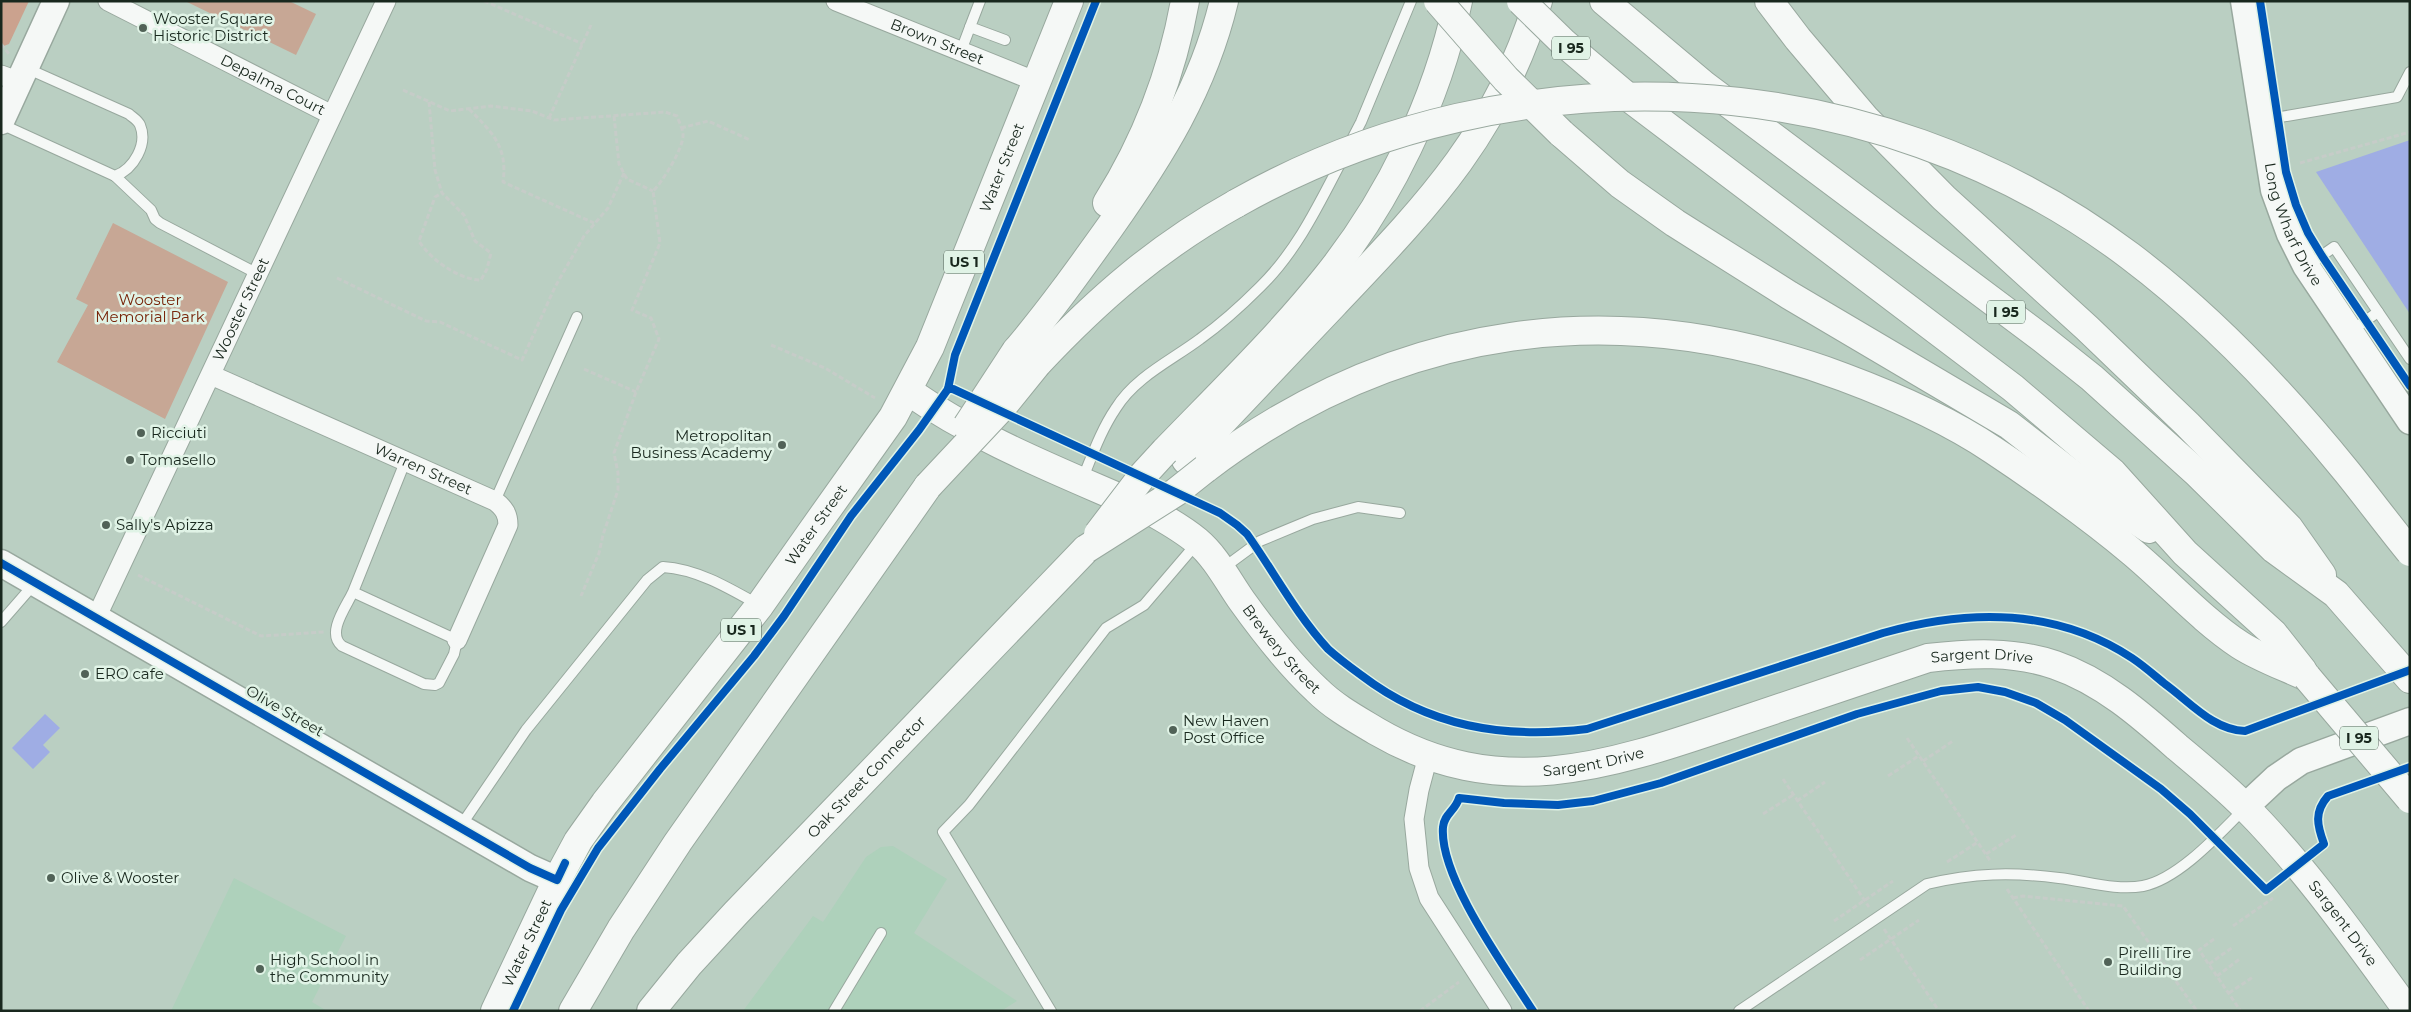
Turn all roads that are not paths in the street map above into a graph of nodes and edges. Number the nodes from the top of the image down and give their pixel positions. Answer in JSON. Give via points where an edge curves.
{"nodes":[{"id":1,"x":56,"y":1,"type":"edge"},
{"id":2,"x":108,"y":1,"type":"edge"},
{"id":3,"x":386,"y":1,"type":"edge"},
{"id":4,"x":836,"y":1,"type":"edge"},
{"id":5,"x":980,"y":1,"type":"edge"},
{"id":6,"x":1069,"y":1,"type":"edge"},
{"id":7,"x":1185,"y":1,"type":"edge"},
{"id":8,"x":1224,"y":1,"type":"edge"},
{"id":9,"x":1411,"y":1,"type":"edge"},
{"id":10,"x":1438,"y":1,"type":"edge"},
{"id":11,"x":1458,"y":1,"type":"edge"},
{"id":12,"x":1521,"y":1,"type":"edge"},
{"id":13,"x":1538,"y":1,"type":"edge"},
{"id":14,"x":1604,"y":1,"type":"edge"},
{"id":15,"x":1769,"y":1,"type":"edge"},
{"id":16,"x":2244,"y":1,"type":"edge"},
{"id":17,"x":970,"y":28,"type":"junction"},
{"id":18,"x":1005,"y":40,"type":"dead end"},
{"id":19,"x":961,"y":51,"type":"junction"},
{"id":20,"x":14,"y":70,"type":"edge"},
{"id":21,"x":2410,"y":72,"type":"edge"},
{"id":22,"x":1037,"y":82,"type":"junction"},
{"id":23,"x":332,"y":115,"type":"junction"},
{"id":24,"x":2262,"y":120,"type":"junction"},
{"id":25,"x":1,"y":123,"type":"edge"},
{"id":26,"x":115,"y":176,"type":"junction"},
{"id":27,"x":2306,"y":266,"type":"junction"},
{"id":28,"x":258,"y":274,"type":"junction"},
{"id":29,"x":2378,"y":312,"type":"junction"},
{"id":30,"x":577,"y":318,"type":"dead end"},
{"id":31,"x":2350,"y":332,"type":"junction"},
{"id":32,"x":1027,"y":357,"type":"junction"},
{"id":33,"x":2410,"y":359,"type":"edge"},
{"id":34,"x":211,"y":375,"type":"junction"},
{"id":35,"x":908,"y":391,"type":"junction"},
{"id":36,"x":2406,"y":406,"type":"edge"},
{"id":37,"x":1185,"y":460,"type":"junction"},
{"id":38,"x":405,"y":462,"type":"junction"},
{"id":39,"x":1082,"y":481,"type":"junction"},
{"id":40,"x":496,"y":501,"type":"junction"},
{"id":41,"x":1400,"y":512,"type":"dead end"},
{"id":42,"x":1198,"y":542,"type":"junction"},
{"id":43,"x":1086,"y":549,"type":"junction"},
{"id":44,"x":2410,"y":552,"type":"edge"},
{"id":45,"x":2185,"y":553,"type":"junction"},
{"id":46,"x":1,"y":563,"type":"edge"},
{"id":47,"x":1222,"y":569,"type":"junction"},
{"id":48,"x":35,"y":582,"type":"junction"},
{"id":49,"x":353,"y":592,"type":"junction"},
{"id":50,"x":2341,"y":600,"type":"junction"},
{"id":51,"x":760,"y":605,"type":"junction"},
{"id":52,"x":96,"y":618,"type":"junction"},
{"id":53,"x":1,"y":622,"type":"edge"},
{"id":54,"x":457,"y":640,"type":"junction"},
{"id":55,"x":2307,"y":677,"type":"junction"},
{"id":56,"x":2410,"y":679,"type":"edge"},
{"id":57,"x":2410,"y":721,"type":"edge"},
{"id":58,"x":1428,"y":756,"type":"junction"},
{"id":59,"x":2410,"y":799,"type":"edge"},
{"id":60,"x":2245,"y":807,"type":"junction"},
{"id":61,"x":460,"y":827,"type":"junction"},
{"id":62,"x":557,"y":880,"type":"junction"},
{"id":63,"x":881,"y":933,"type":"dead end"},
{"id":64,"x":495,"y":1011,"type":"edge"},
{"id":65,"x":573,"y":1011,"type":"edge"},
{"id":66,"x":651,"y":1011,"type":"edge"},
{"id":67,"x":834,"y":1011,"type":"edge"},
{"id":68,"x":1051,"y":1011,"type":"edge"},
{"id":69,"x":1502,"y":1011,"type":"edge"},
{"id":70,"x":1739,"y":1011,"type":"edge"},
{"id":71,"x":2408,"y":1011,"type":"edge"}],
"edges":[{"from":1,"to":20,"type":"street"},
{"from":2,"to":23,"type":"street","name":"Depalma Court"},
{"from":3,"to":23,"type":"street","name":"Wooster Street"},
{"from":4,"to":19,"type":"street","name":"Brown Street"},
{"from":5,"to":17,"type":"lane"},
{"from":6,"to":22,"type":"main road","name":"Water Street","number":"US 1"},
{"from":7,"to":32,"type":"main road","via":[[1172,59],[1155,110],[1138,148],[1100,215],[1046,292]]},
{"from":8,"to":32,"type":"main road","via":[[1202,72],[1172,135],[1059,299]]},
{"from":9,"to":39,"type":"lane","via":[[1361,122],[1314,215],[1288,254],[1261,286],[1202,338],[1139,382],[1116,407]]},
{"from":10,"to":45,"type":"main road","bridge":true,"via":[[1506,79],[1620,184],[1782,292],[2009,425],[2099,495]]},
{"from":11,"to":37,"type":"main road","via":[[1428,101],[1371,213],[1343,255]]},
{"from":12,"to":45,"type":"main road","number":"I 95","bridge":true,"via":[[1623,93],[2020,394],[2112,473]]},
{"from":13,"to":37,"type":"main road","via":[[1518,61],[1500,98],[1481,131],[1437,192]]},
{"from":14,"to":50,"type":"main road","number":"I 95","via":[[1659,49],[2078,366],[2196,472],[2274,549]]},
{"from":15,"to":50,"type":"main road","via":[[1865,118],[1944,198],[2165,403],[2289,528]]},
{"from":16,"to":24,"type":"street","name":"Long Wharf Drive"},
{"from":17,"to":18,"type":"lane"},
{"from":17,"to":19,"type":"lane"},
{"from":19,"to":22,"type":"street","name":"Brown Street"},
{"from":20,"to":25,"type":"street"},
{"from":20,"to":26,"type":"lane","via":[[128,114],[139,123],[143,140],[137,155],[132,166]]},
{"from":21,"to":24,"type":"lane","via":[[2397,97]]},
{"from":22,"to":35,"type":"main road","name":"Water Street","number":"US 1","via":[[930,347]]},
{"from":23,"to":28,"type":"street","name":"Wooster Street"},
{"from":24,"to":27,"type":"street","name":"Long Wharf Drive","via":[[2274,190]]},
{"from":25,"to":26,"type":"lane"},
{"from":26,"to":28,"type":"lane","via":[[160,223]]},
{"from":27,"to":29,"type":"lane","via":[[2334,247]]},
{"from":27,"to":31,"type":"street","name":"Long Wharf Drive"},
{"from":28,"to":34,"type":"street","name":"Wooster Street"},
{"from":29,"to":31,"type":"lane"},
{"from":29,"to":33,"type":"lane"},
{"from":30,"to":40,"type":"lane"},
{"from":31,"to":36,"type":"street","name":"Long Wharf Drive"},
{"from":32,"to":44,"type":"main road","bridge":true,"via":[[1172,242],[1237,202],[1300,169],[1368,142],[1459,116],[1580,98],[1662,96],[1774,107],[1855,124],[1980,168],[2061,211],[2130,256],[2173,291],[2311,429]]},
{"from":32,"to":65,"type":"main road","bridge":true,"via":[[1003,406],[928,486],[678,842],[620,929]]},
{"from":34,"to":38,"type":"street","name":"Warren Street"},
{"from":34,"to":52,"type":"street","name":"Wooster Street"},
{"from":35,"to":39,"type":"main road","name":"Brewery Street","via":[[972,430]]},
{"from":35,"to":51,"type":"main road","name":"Water Street","number":"US 1"},
{"from":37,"to":43,"type":"main road","bridge":true,"via":[[1143,475]]},
{"from":37,"to":43,"type":"main road","bridge":true,"via":[[1176,492]]},
{"from":37,"to":55,"type":"main road","via":[[1269,424],[1334,389],[1424,354],[1473,342],[1539,332],[1614,330],[1724,342],[1798,361],[1855,381],[1965,433],[2089,517],[2241,646]]},
{"from":38,"to":40,"type":"street","name":"Warren Street"},
{"from":38,"to":49,"type":"lane"},
{"from":39,"to":42,"type":"main road","name":"Brewery Street","via":[[1156,514]]},
{"from":40,"to":54,"type":"street","via":[[508,516],[508,525]]},
{"from":41,"to":47,"type":"lane","via":[[1358,507],[1312,519],[1260,541]]},
{"from":42,"to":47,"type":"main road","name":"Brewery Street"},
{"from":42,"to":68,"type":"lane","via":[[1144,605],[1106,628],[969,805],[943,832]]},
{"from":43,"to":66,"type":"main road","name":"Oak Street Connector","via":[[730,919]]},
{"from":45,"to":55,"type":"main road","number":"I 95","via":[[2273,633]]},
{"from":46,"to":48,"type":"street","name":"Olive Street"},
{"from":47,"to":58,"type":"main road","name":"Brewery Street","via":[[1280,652],[1318,692],[1353,718]]},
{"from":48,"to":52,"type":"street","name":"Olive Street"},
{"from":48,"to":53,"type":"lane"},
{"from":49,"to":54,"type":"lane"},
{"from":49,"to":54,"type":"lane","via":[[334,632],[336,641],[342,646],[435,686],[454,654]]},
{"from":50,"to":56,"type":"main road","number":"I 95"},
{"from":51,"to":61,"type":"lane","via":[[682,568],[663,566],[646,580],[562,683]]},
{"from":51,"to":62,"type":"main road","name":"Water Street","number":"US 1","via":[[605,803],[578,841]]},
{"from":52,"to":61,"type":"street","name":"Olive Street"},
{"from":55,"to":59,"type":"main road","number":"I 95","bridge":true},
{"from":57,"to":60,"type":"street","via":[[2302,761],[2276,778]]},
{"from":58,"to":60,"type":"main road","name":"Sargent Drive","via":[[1467,767],[1528,772],[1567,770],[1614,761],[1928,658],[1981,653],[2055,665],[2091,681],[2139,713]]},
{"from":58,"to":69,"type":"street","via":[[1418,790],[1414,820],[1419,868],[1429,898]]},
{"from":60,"to":70,"type":"lane","via":[[2188,861],[2170,874],[2143,886],[2110,886],[1998,873],[1927,884]]},
{"from":60,"to":71,"type":"main road","name":"Sargent Drive","via":[[2342,922]]},
{"from":61,"to":62,"type":"street","name":"Olive Street"},
{"from":62,"to":64,"type":"main road","name":"Water Street","number":"US 1"},
{"from":63,"to":67,"type":"lane"}]}
